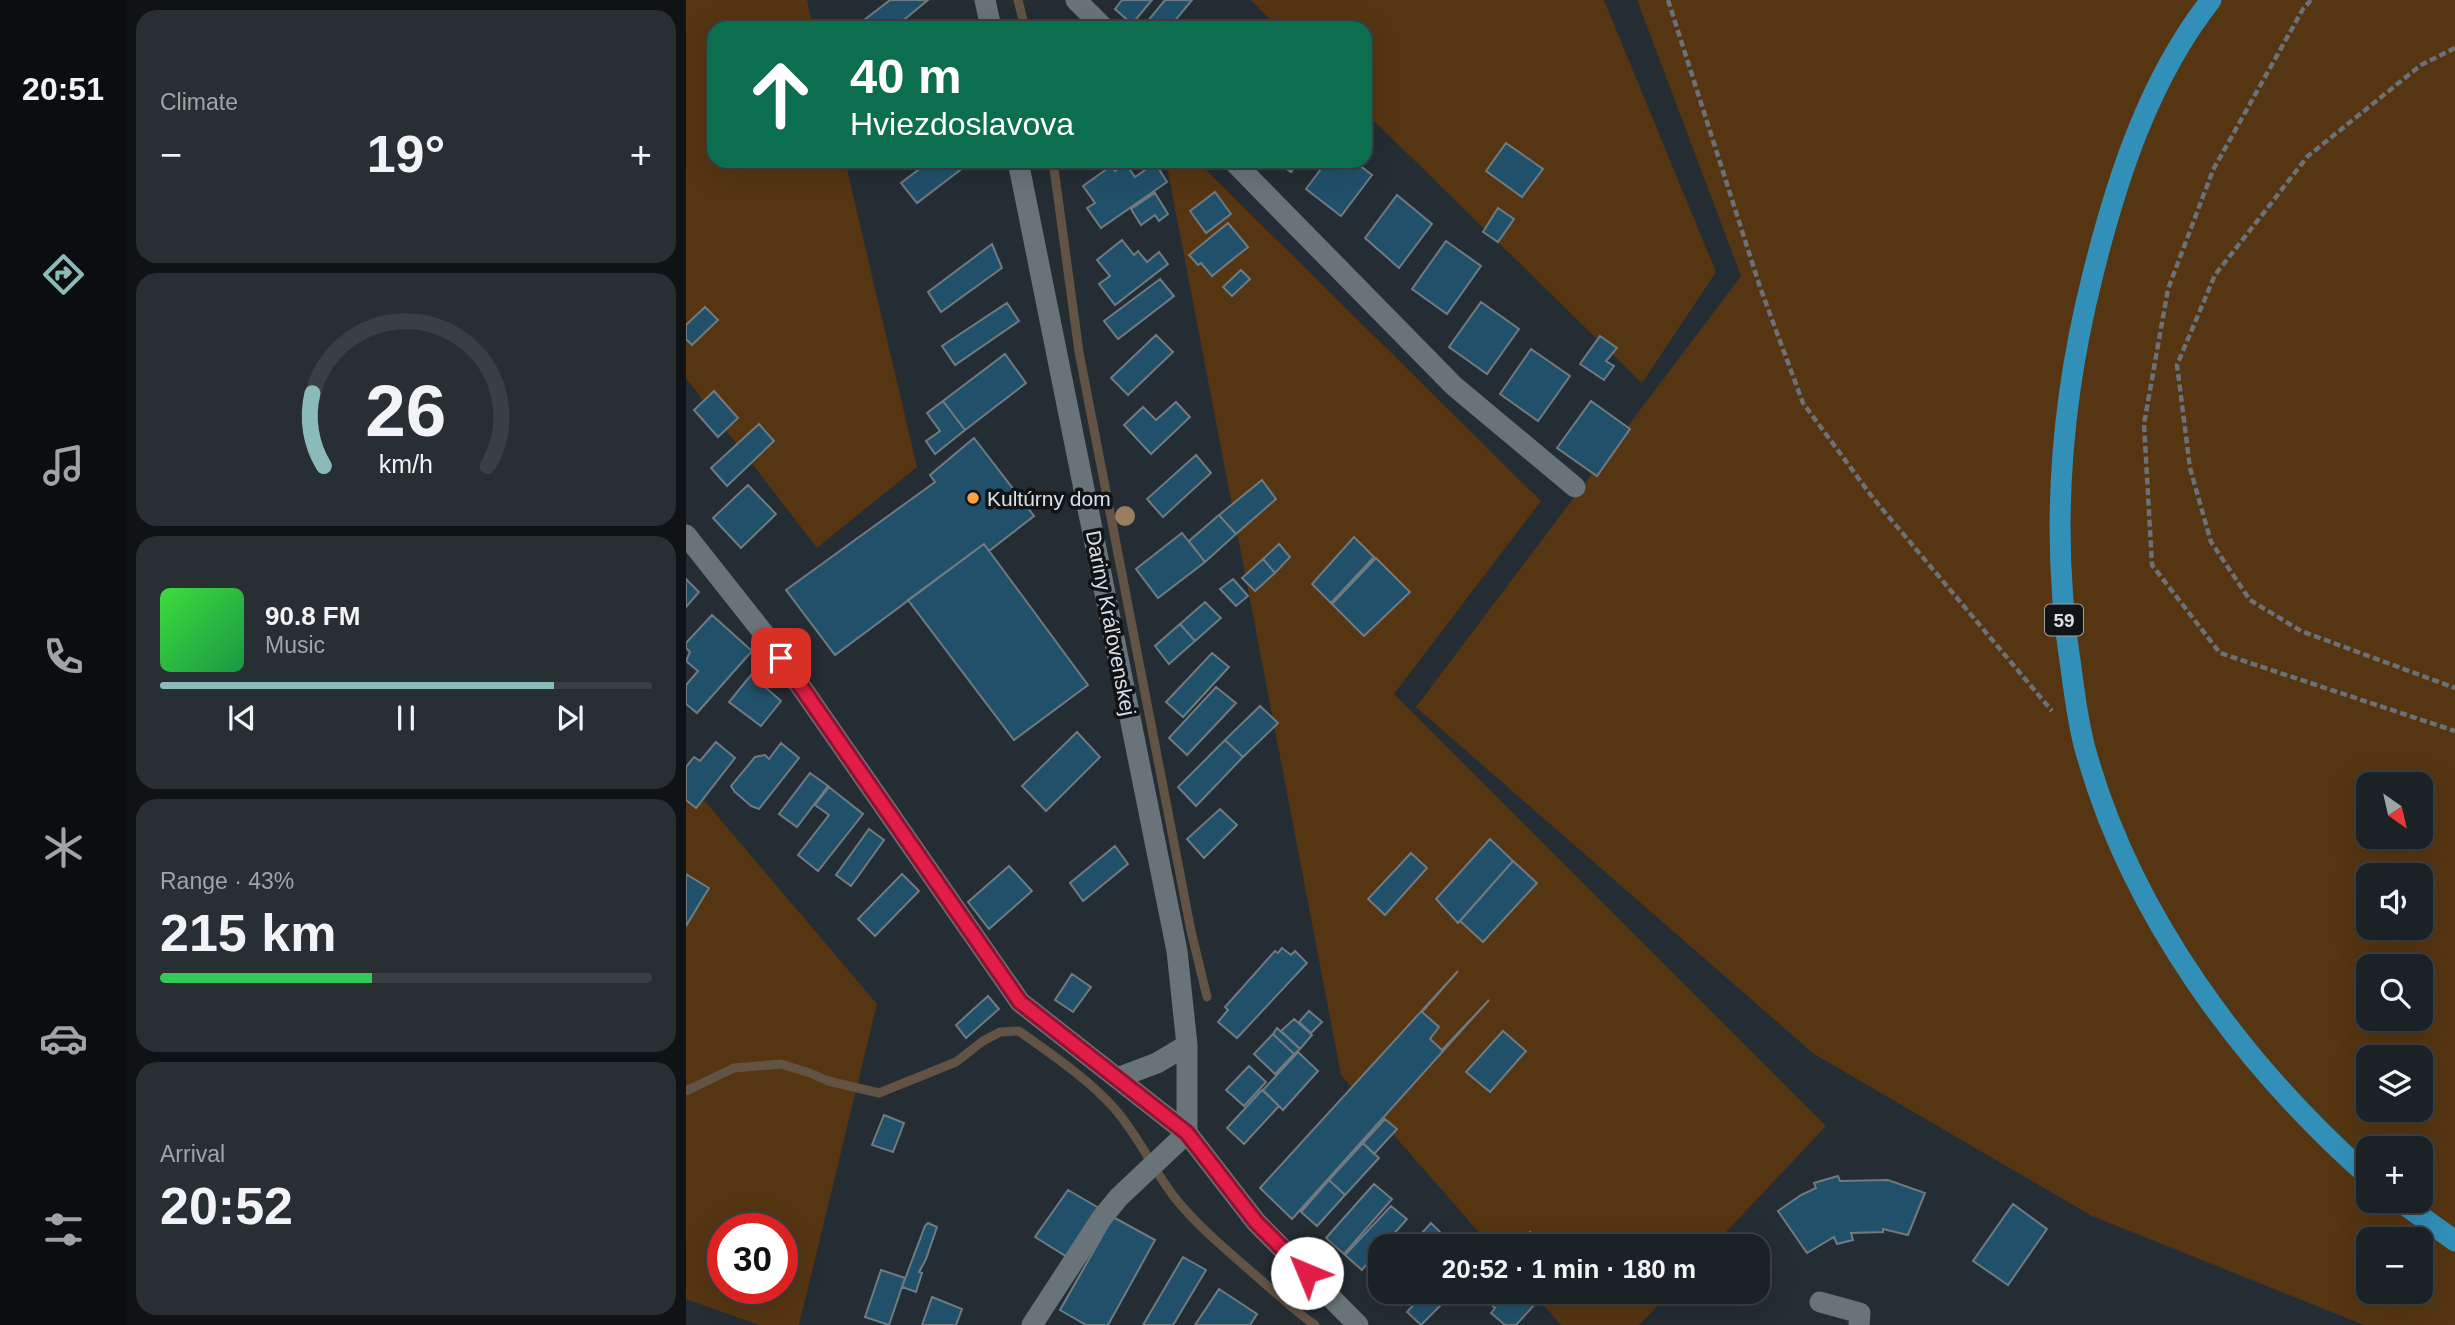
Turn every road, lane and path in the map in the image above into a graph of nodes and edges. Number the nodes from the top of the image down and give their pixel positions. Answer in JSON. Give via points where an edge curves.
{"nodes":[{"id":1,"x":985,"y":0,"type":"edge"},
{"id":2,"x":1076,"y":0,"type":"edge"},
{"id":3,"x":1668,"y":0,"type":"edge"},
{"id":4,"x":2211,"y":0,"type":"edge"},
{"id":5,"x":2311,"y":0,"type":"edge"},
{"id":6,"x":990,"y":21,"type":"edge"},
{"id":7,"x":1097,"y":21,"type":"edge"},
{"id":8,"x":2455,"y":48,"type":"edge"},
{"id":9,"x":1018,"y":168,"type":"edge"},
{"id":10,"x":1240,"y":168,"type":"edge"},
{"id":11,"x":1574,"y":487,"type":"dead end"},
{"id":12,"x":686,"y":535,"type":"edge"},
{"id":13,"x":2455,"y":688,"type":"edge"},
{"id":14,"x":2052,"y":712,"type":"dead end"},
{"id":15,"x":2455,"y":731,"type":"edge"},
{"id":16,"x":1187,"y":1045,"type":"junction"},
{"id":17,"x":1117,"y":1078,"type":"junction"},
{"id":18,"x":1187,"y":1133,"type":"junction"},
{"id":19,"x":2356,"y":1165,"type":"edge"},
{"id":20,"x":2416,"y":1213,"type":"edge"},
{"id":21,"x":2455,"y":1241,"type":"edge"},
{"id":22,"x":1820,"y":1302,"type":"dead end"},
{"id":23,"x":1032,"y":1325,"type":"edge"},
{"id":24,"x":1358,"y":1325,"type":"edge"},
{"id":25,"x":1858,"y":1325,"type":"edge"}],
"edges":[{"from":1,"to":6,"type":"street"},
{"from":2,"to":7,"type":"street"},
{"from":3,"to":14,"type":"path","via":[[1760,287],[1803,403],[1873,498]]},
{"from":4,"to":19,"type":"main road","number":"59","via":[[2179,47],[2134,140],[2113,197],[2076,342],[2061,452],[2059,512],[2059,572],[2067,643],[2078,719],[2092,773],[2112,829],[2151,906],[2256,1062]]},
{"from":5,"to":15,"type":"path","via":[[2213,170],[2168,289],[2144,424],[2152,565],[2220,653]]},
{"from":8,"to":13,"type":"path","via":[[2421,65],[2308,156],[2215,275],[2178,365],[2190,468],[2211,542],[2250,600],[2301,631]]},
{"from":9,"to":16,"type":"street","name":"Dariny Kráľovenskej","via":[[1177,951]]},
{"from":10,"to":11,"type":"street","via":[[1454,386]]},
{"from":12,"to":17,"type":"street","via":[[765,635],[1020,1002]]},
{"from":16,"to":17,"type":"street"},
{"from":16,"to":18,"type":"street","name":"Dariny Kráľovenskej"},
{"from":17,"to":18,"type":"street"},
{"from":18,"to":23,"type":"street","via":[[1119,1197]]},
{"from":18,"to":24,"type":"street","via":[[1256,1222]]},
{"from":20,"to":21,"type":"main road"},
{"from":22,"to":25,"type":"street","via":[[1860,1313]]}]}
